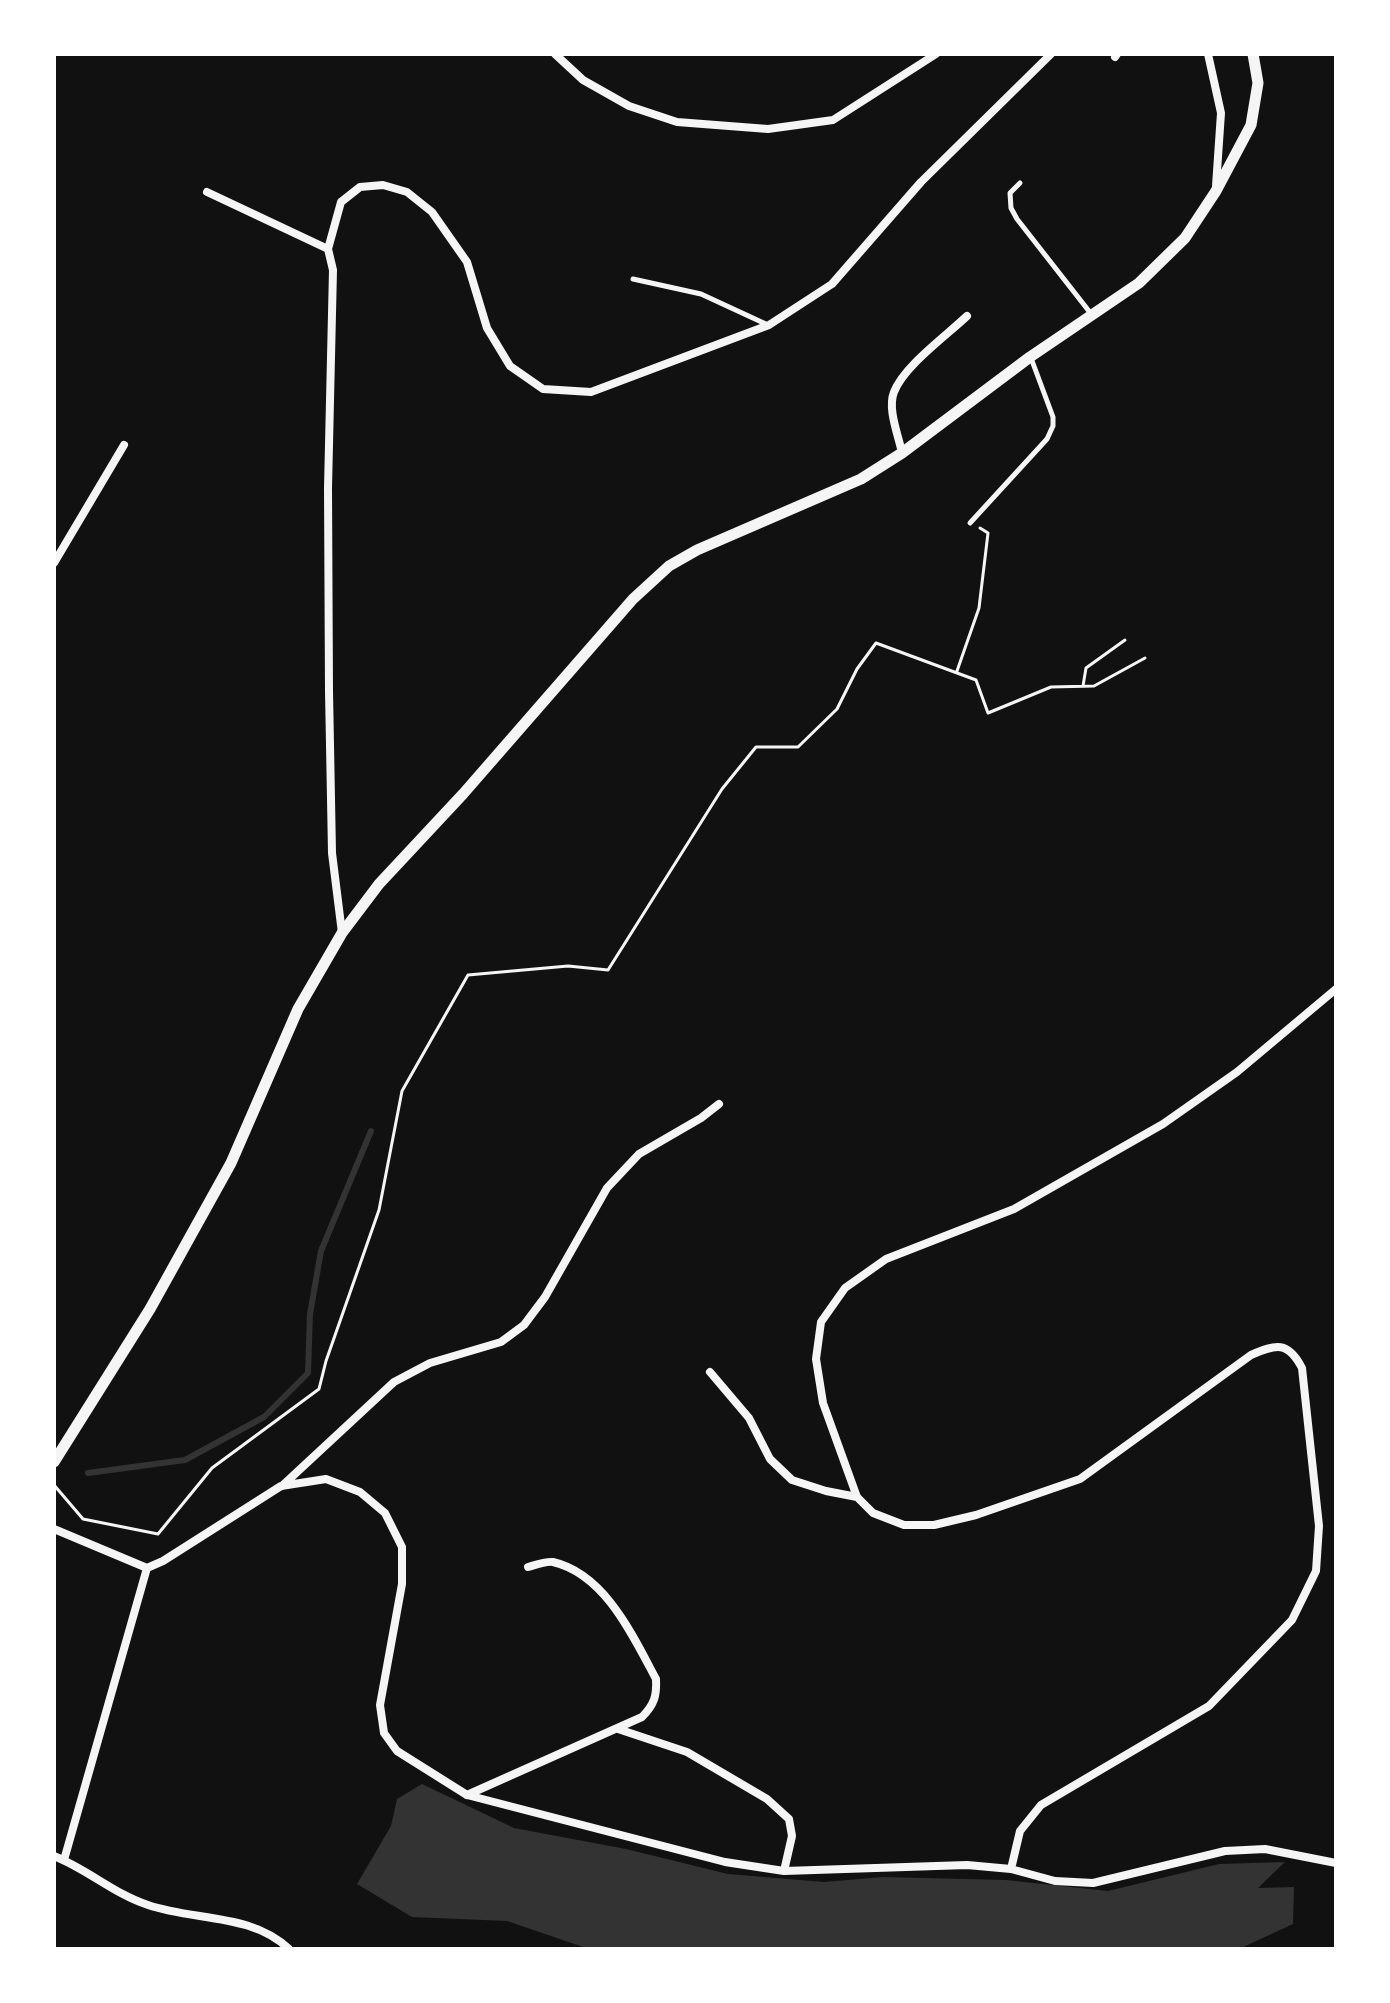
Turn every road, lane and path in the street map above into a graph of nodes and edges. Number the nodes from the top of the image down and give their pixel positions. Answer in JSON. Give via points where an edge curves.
{"nodes":[{"id":1,"x":555,"y":54,"type":"edge"},
{"id":2,"x":936,"y":54,"type":"edge"},
{"id":3,"x":1051,"y":54,"type":"edge"},
{"id":4,"x":1208,"y":54,"type":"edge"},
{"id":5,"x":1253,"y":54,"type":"edge"},
{"id":6,"x":1020,"y":183,"type":"dead end"},
{"id":7,"x":1216,"y":191,"type":"junction"},
{"id":8,"x":207,"y":192,"type":"dead end"},
{"id":9,"x":328,"y":249,"type":"junction"},
{"id":10,"x":633,"y":279,"type":"dead end"},
{"id":11,"x":1092,"y":315,"type":"junction"},
{"id":12,"x":967,"y":316,"type":"dead end"},
{"id":13,"x":769,"y":325,"type":"junction"},
{"id":14,"x":1030,"y":357,"type":"junction"},
{"id":15,"x":124,"y":445,"type":"dead end"},
{"id":16,"x":902,"y":453,"type":"junction"},
{"id":17,"x":970,"y":523,"type":"joint"},
{"id":18,"x":54,"y":563,"type":"edge"},
{"id":19,"x":1125,"y":640,"type":"dead end"},
{"id":20,"x":1145,"y":658,"type":"dead end"},
{"id":21,"x":957,"y":671,"type":"junction"},
{"id":22,"x":1083,"y":686,"type":"junction"},
{"id":23,"x":342,"y":933,"type":"junction"},
{"id":24,"x":1336,"y":989,"type":"edge"},
{"id":25,"x":719,"y":1104,"type":"dead end"},
{"id":26,"x":710,"y":1372,"type":"dead end"},
{"id":27,"x":54,"y":1462,"type":"edge"},
{"id":28,"x":54,"y":1485,"type":"edge"},
{"id":29,"x":281,"y":1486,"type":"junction"},
{"id":30,"x":857,"y":1497,"type":"junction"},
{"id":31,"x":54,"y":1529,"type":"edge"},
{"id":32,"x":528,"y":1567,"type":"dead end"},
{"id":33,"x":147,"y":1568,"type":"junction"},
{"id":34,"x":618,"y":1729,"type":"junction"},
{"id":35,"x":467,"y":1795,"type":"junction"},
{"id":36,"x":54,"y":1856,"type":"edge"},
{"id":37,"x":64,"y":1860,"type":"junction"},
{"id":38,"x":1336,"y":1863,"type":"edge"},
{"id":39,"x":1011,"y":1869,"type":"junction"},
{"id":40,"x":784,"y":1871,"type":"junction"},
{"id":41,"x":289,"y":1949,"type":"edge"}],
"edges":[{"from":1,"to":2,"type":"street","via":[[583,80],[629,106],[677,122],[768,129],[833,120]]},
{"from":3,"to":13,"type":"street","via":[[921,182],[832,284]]},
{"from":4,"to":7,"type":"street","via":[[1221,113]]},
{"from":5,"to":7,"type":"street","via":[[1258,83],[1251,125]]},
{"from":6,"to":11,"type":"lane","via":[[1010,193],[1017,219]]},
{"from":7,"to":11,"type":"street","via":[[1185,238],[1139,283]]},
{"from":8,"to":9,"type":"street"},
{"from":9,"to":13,"type":"street","via":[[341,202],[360,187],[383,185],[407,192],[432,212],[467,262],[487,328],[510,366],[543,389],[591,392]]},
{"from":9,"to":23,"type":"street","via":[[333,270],[328,488],[331,809]]},
{"from":10,"to":13,"type":"lane","via":[[701,294]]},
{"from":11,"to":14,"type":"street"},
{"from":12,"to":16,"type":"street","via":[[906,374],[893,394]]},
{"from":14,"to":16,"type":"street"},
{"from":14,"to":17,"type":"lane","via":[[1053,426]]},
{"from":15,"to":18,"type":"street"},
{"from":16,"to":23,"type":"street","via":[[861,479],[669,566],[633,599],[379,884]]},
{"from":17,"to":21,"type":"path","via":[[988,533],[979,608]]},
{"from":19,"to":22,"type":"path","via":[[1086,668]]},
{"from":20,"to":22,"type":"path","via":[[1094,686]]},
{"from":21,"to":22,"type":"path","via":[[976,680],[988,713],[1051,687]]},
{"from":21,"to":28,"type":"path","via":[[876,643],[837,709],[798,747],[756,747],[747,757],[608,970],[568,966],[468,975],[402,1091],[379,1210],[319,1389],[212,1468],[158,1534],[83,1519]]},
{"from":23,"to":27,"type":"street","via":[[298,1009],[231,1163],[150,1309]]},
{"from":24,"to":30,"type":"street","via":[[1237,1072],[1163,1124],[1014,1209],[886,1259],[845,1288],[821,1322],[816,1359],[823,1403]]},
{"from":25,"to":29,"type":"street","via":[[639,1154],[607,1188],[524,1325],[501,1342],[430,1363],[394,1382]]},
{"from":26,"to":30,"type":"street","via":[[749,1418],[770,1459],[792,1480]]},
{"from":29,"to":33,"type":"street"},
{"from":29,"to":35,"type":"street","via":[[326,1479],[360,1492],[385,1513],[402,1547],[402,1584],[380,1705],[384,1733],[397,1751]]},
{"from":30,"to":39,"type":"street","via":[[873,1513],[904,1525],[934,1525],[976,1515],[1080,1479],[1251,1355],[1282,1346],[1296,1355],[1302,1368],[1319,1526],[1316,1571],[1292,1620],[1209,1706],[1041,1805],[1020,1831]]},
{"from":31,"to":33,"type":"street"},
{"from":32,"to":34,"type":"street","via":[[551,1561],[578,1574],[607,1597],[645,1657],[657,1694],[642,1717]]},
{"from":33,"to":37,"type":"street"},
{"from":34,"to":35,"type":"street"},
{"from":34,"to":40,"type":"street","via":[[687,1752],[767,1799],[789,1819],[792,1836]]},
{"from":35,"to":40,"type":"street","via":[[725,1862]]},
{"from":36,"to":37,"type":"street"},
{"from":37,"to":41,"type":"street","via":[[147,1905],[249,1924]]},
{"from":38,"to":39,"type":"street","via":[[1265,1849],[1225,1851],[1093,1883],[1055,1881]]},
{"from":39,"to":40,"type":"street","via":[[967,1865]]}]}
